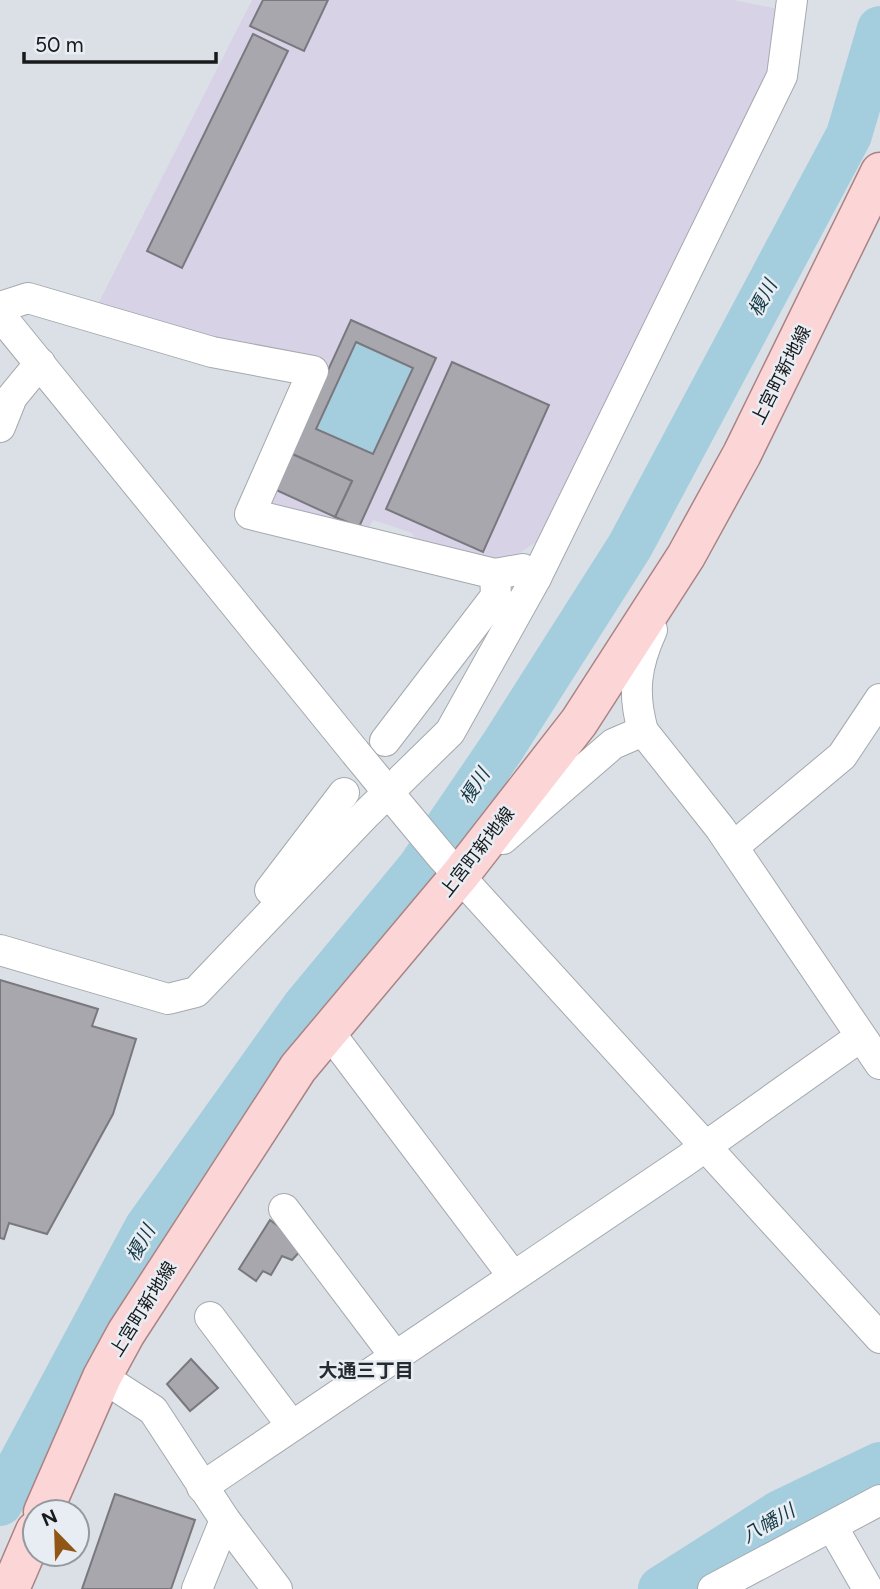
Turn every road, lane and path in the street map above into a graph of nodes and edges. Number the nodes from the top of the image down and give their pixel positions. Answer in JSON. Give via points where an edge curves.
{"nodes":[{"id":1,"x":792,"y":0,"type":"edge"},
{"id":2,"x":880,"y":172,"type":"edge"},
{"id":3,"x":0,"y":307,"type":"edge"},
{"id":4,"x":0,"y":315,"type":"edge"},
{"id":5,"x":40,"y":363,"type":"junction"},
{"id":6,"x":0,"y":427,"type":"edge"},
{"id":7,"x":686,"y":556,"type":"junction"},
{"id":8,"x":495,"y":574,"type":"junction"},
{"id":9,"x":536,"y":578,"type":"junction"},
{"id":10,"x":880,"y":699,"type":"edge"},
{"id":11,"x":643,"y":731,"type":"junction"},
{"id":12,"x":385,"y":741,"type":"dead end"},
{"id":13,"x":388,"y":792,"type":"junction"},
{"id":14,"x":344,"y":793,"type":"dead end"},
{"id":15,"x":733,"y":847,"type":"junction"},
{"id":16,"x":451,"y":866,"type":"junction"},
{"id":17,"x":0,"y":950,"type":"edge"},
{"id":18,"x":233,"y":952,"type":"junction"},
{"id":19,"x":329,"y":1032,"type":"junction"},
{"id":20,"x":860,"y":1037,"type":"junction"},
{"id":21,"x":880,"y":1064,"type":"edge"},
{"id":22,"x":706,"y":1147,"type":"junction"},
{"id":23,"x":284,"y":1209,"type":"dead end"},
{"id":24,"x":513,"y":1276,"type":"junction"},
{"id":25,"x":210,"y":1317,"type":"dead end"},
{"id":26,"x":880,"y":1338,"type":"edge"},
{"id":27,"x":395,"y":1356,"type":"junction"},
{"id":28,"x":102,"y":1377,"type":"junction"},
{"id":29,"x":292,"y":1426,"type":"junction"},
{"id":30,"x":202,"y":1487,"type":"junction"},
{"id":31,"x":49,"y":1498,"type":"edge"},
{"id":32,"x":880,"y":1500,"type":"edge"},
{"id":33,"x":225,"y":1520,"type":"junction"},
{"id":34,"x":832,"y":1526,"type":"junction"},
{"id":35,"x":21,"y":1563,"type":"edge"},
{"id":36,"x":743,"y":1582,"type":"edge"},
{"id":37,"x":10,"y":1589,"type":"edge"},
{"id":38,"x":197,"y":1589,"type":"edge"},
{"id":39,"x":277,"y":1589,"type":"edge"},
{"id":40,"x":713,"y":1589,"type":"edge"},
{"id":41,"x":869,"y":1589,"type":"edge"}],
"edges":[{"from":1,"to":9,"type":"street","via":[[782,76]]},
{"from":2,"to":7,"type":"main road","name":"上宮町新地線","via":[[742,454]]},
{"from":3,"to":8,"type":"street","via":[[28,298],[212,352],[313,371],[250,514]]},
{"from":4,"to":5,"type":"street"},
{"from":5,"to":6,"type":"street","via":[[12,397]]},
{"from":5,"to":13,"type":"street","bridge":true},
{"from":7,"to":11,"type":"street","via":[[638,660],[638,712]]},
{"from":7,"to":16,"type":"main road","name":"上宮町新地線","via":[[579,722]]},
{"from":8,"to":9,"type":"street","via":[[523,569]]},
{"from":8,"to":12,"type":"street","via":[[496,596]]},
{"from":9,"to":13,"type":"street","via":[[450,732]]},
{"from":10,"to":15,"type":"street","via":[[842,756]]},
{"from":11,"to":15,"type":"street"},
{"from":11,"to":16,"type":"street","via":[[613,744]]},
{"from":13,"to":16,"type":"street"},
{"from":13,"to":18,"type":"street"},
{"from":14,"to":18,"type":"street","via":[[233,933]]},
{"from":15,"to":20,"type":"street"},
{"from":16,"to":19,"type":"main road","name":"上宮町新地線"},
{"from":16,"to":22,"type":"street"},
{"from":17,"to":18,"type":"street","via":[[168,999],[196,992]]},
{"from":19,"to":24,"type":"street"},
{"from":19,"to":28,"type":"main road","name":"上宮町新地線","via":[[298,1068]]},
{"from":20,"to":21,"type":"street"},
{"from":20,"to":22,"type":"street"},
{"from":22,"to":24,"type":"street"},
{"from":22,"to":26,"type":"street"},
{"from":23,"to":27,"type":"street"},
{"from":24,"to":27,"type":"street"},
{"from":25,"to":29,"type":"street"},
{"from":27,"to":29,"type":"street"},
{"from":28,"to":30,"type":"street","via":[[153,1410]]},
{"from":28,"to":31,"type":"main road","name":"上宮町新地線"},
{"from":29,"to":30,"type":"street"},
{"from":30,"to":33,"type":"street"},
{"from":32,"to":34,"type":"street"},
{"from":33,"to":38,"type":"street"},
{"from":33,"to":39,"type":"street"},
{"from":34,"to":36,"type":"street"},
{"from":34,"to":41,"type":"street"},
{"from":35,"to":37,"type":"main road"},
{"from":36,"to":40,"type":"street"}]}
